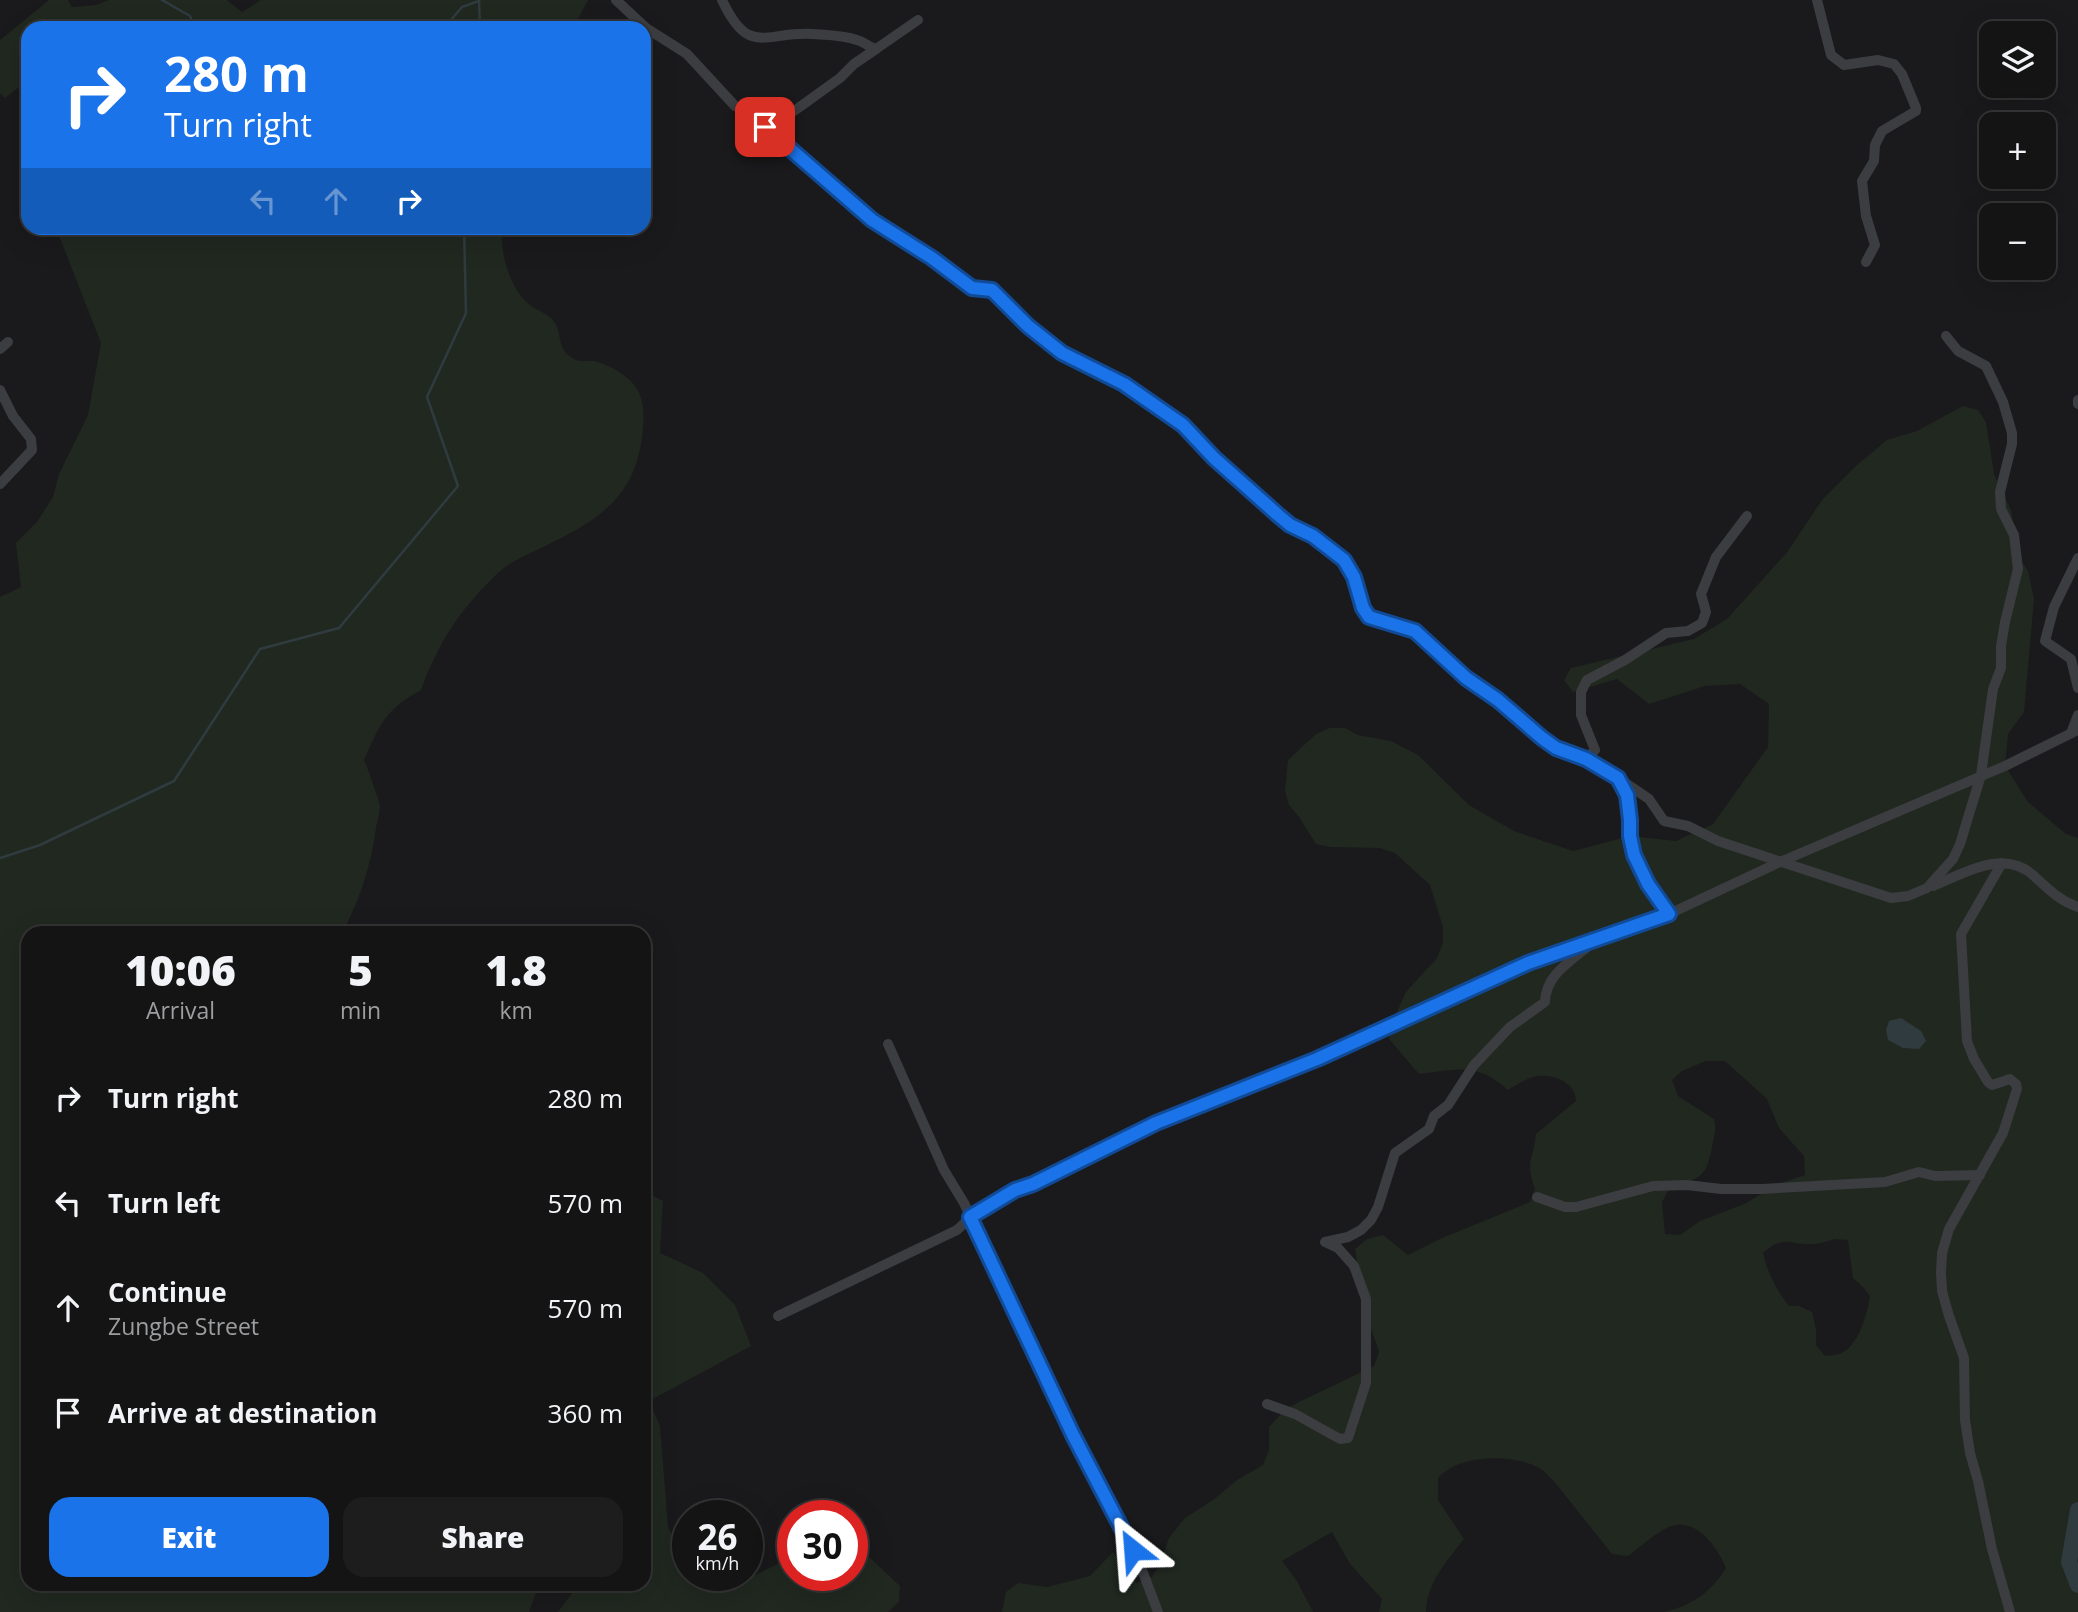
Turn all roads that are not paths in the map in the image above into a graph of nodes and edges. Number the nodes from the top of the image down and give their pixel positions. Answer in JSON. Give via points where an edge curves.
{"nodes":[{"id":1,"x":616,"y":0,"type":"edge"},
{"id":2,"x":722,"y":0,"type":"edge"},
{"id":3,"x":1817,"y":0,"type":"edge"},
{"id":4,"x":918,"y":20,"type":"dead end"},
{"id":5,"x":638,"y":21,"type":"edge"},
{"id":6,"x":651,"y":31,"type":"edge"},
{"id":7,"x":876,"y":49,"type":"junction"},
{"id":8,"x":758,"y":122,"type":"junction"},
{"id":9,"x":1866,"y":262,"type":"dead end"},
{"id":10,"x":1946,"y":336,"type":"dead end"},
{"id":11,"x":0,"y":390,"type":"edge"},
{"id":12,"x":0,"y":484,"type":"edge"},
{"id":13,"x":1747,"y":516,"type":"dead end"},
{"id":14,"x":2078,"y":558,"type":"edge"},
{"id":15,"x":2078,"y":688,"type":"edge"},
{"id":16,"x":2078,"y":715,"type":"edge"},
{"id":17,"x":2074,"y":731,"type":"edge"},
{"id":18,"x":1586,"y":759,"type":"junction"},
{"id":19,"x":1981,"y":775,"type":"junction"},
{"id":20,"x":1618,"y":778,"type":"junction"},
{"id":21,"x":1780,"y":862,"type":"junction"},
{"id":22,"x":2002,"y":863,"type":"junction"},
{"id":23,"x":1927,"y":888,"type":"junction"},
{"id":24,"x":2078,"y":907,"type":"edge"},
{"id":25,"x":1669,"y":914,"type":"junction"},
{"id":26,"x":1597,"y":939,"type":"junction"},
{"id":27,"x":888,"y":1044,"type":"dead end"},
{"id":28,"x":1980,"y":1175,"type":"junction"},
{"id":29,"x":1537,"y":1197,"type":"dead end"},
{"id":30,"x":970,"y":1217,"type":"junction"},
{"id":31,"x":778,"y":1316,"type":"dead end"},
{"id":32,"x":1267,"y":1404,"type":"dead end"},
{"id":33,"x":1158,"y":1612,"type":"edge"},
{"id":34,"x":2010,"y":1612,"type":"edge"}],
"edges":[{"from":1,"to":5,"type":"street"},
{"from":2,"to":7,"type":"street","via":[[733,23],[750,36],[821,34],[858,40]]},
{"from":3,"to":9,"type":"street","via":[[1831,55],[1844,65],[1878,60],[1894,64],[1916,108],[1882,131],[1862,181],[1875,246]]},
{"from":4,"to":7,"type":"street"},
{"from":6,"to":8,"type":"street","via":[[687,54],[735,106]]},
{"from":7,"to":8,"type":"street","via":[[793,111]]},
{"from":8,"to":18,"type":"street","via":[[872,220],[972,288],[992,290],[1062,353],[1124,384],[1183,425],[1278,515],[1344,560],[1369,617],[1415,631],[1522,723],[1556,748]]},
{"from":10,"to":19,"type":"street","via":[[1958,351],[1986,366],[2012,433],[2000,492],[2001,509],[2014,535],[2018,569]]},
{"from":11,"to":12,"type":"street","via":[[32,439],[32,450]]},
{"from":13,"to":18,"type":"street","via":[[1716,557],[1701,594],[1706,612],[1702,623],[1688,631],[1666,633],[1587,680],[1581,692],[1581,715],[1595,750]]},
{"from":14,"to":15,"type":"street","via":[[2054,607],[2045,641],[2071,659]]},
{"from":16,"to":17,"type":"street"},
{"from":17,"to":19,"type":"street"},
{"from":18,"to":20,"type":"street"},
{"from":19,"to":21,"type":"street"},
{"from":19,"to":23,"type":"street","via":[[1957,852]]},
{"from":20,"to":21,"type":"street","via":[[1648,799],[1664,821]]},
{"from":20,"to":25,"type":"street","via":[[1627,795],[1634,855]]},
{"from":21,"to":23,"type":"street","via":[[1891,898],[1908,897]]},
{"from":21,"to":25,"type":"street"},
{"from":22,"to":23,"type":"street"},
{"from":22,"to":24,"type":"street","via":[[2017,864],[2053,894]]},
{"from":22,"to":28,"type":"street","via":[[1961,934],[1967,1041],[1988,1082],[1992,1085],[2010,1079],[2017,1089],[2003,1133]]},
{"from":25,"to":26,"type":"street"},
{"from":26,"to":30,"type":"street","via":[[1528,963],[1317,1059],[1156,1123],[1015,1190]]},
{"from":26,"to":32,"type":"street","via":[[1553,975],[1545,989],[1545,1002],[1510,1027],[1474,1065],[1429,1129],[1395,1153],[1371,1220],[1348,1237],[1325,1242],[1349,1258],[1366,1299],[1366,1383],[1348,1438],[1340,1439]]},
{"from":27,"to":30,"type":"street"},
{"from":28,"to":29,"type":"street","via":[[1919,1172],[1885,1182],[1762,1189],[1653,1186],[1576,1207]]},
{"from":28,"to":34,"type":"street","via":[[1949,1229],[1942,1253],[1942,1291],[1964,1358],[1969,1454]]},
{"from":30,"to":31,"type":"street","via":[[957,1230]]},
{"from":30,"to":33,"type":"street","via":[[1139,1562]]}]}
